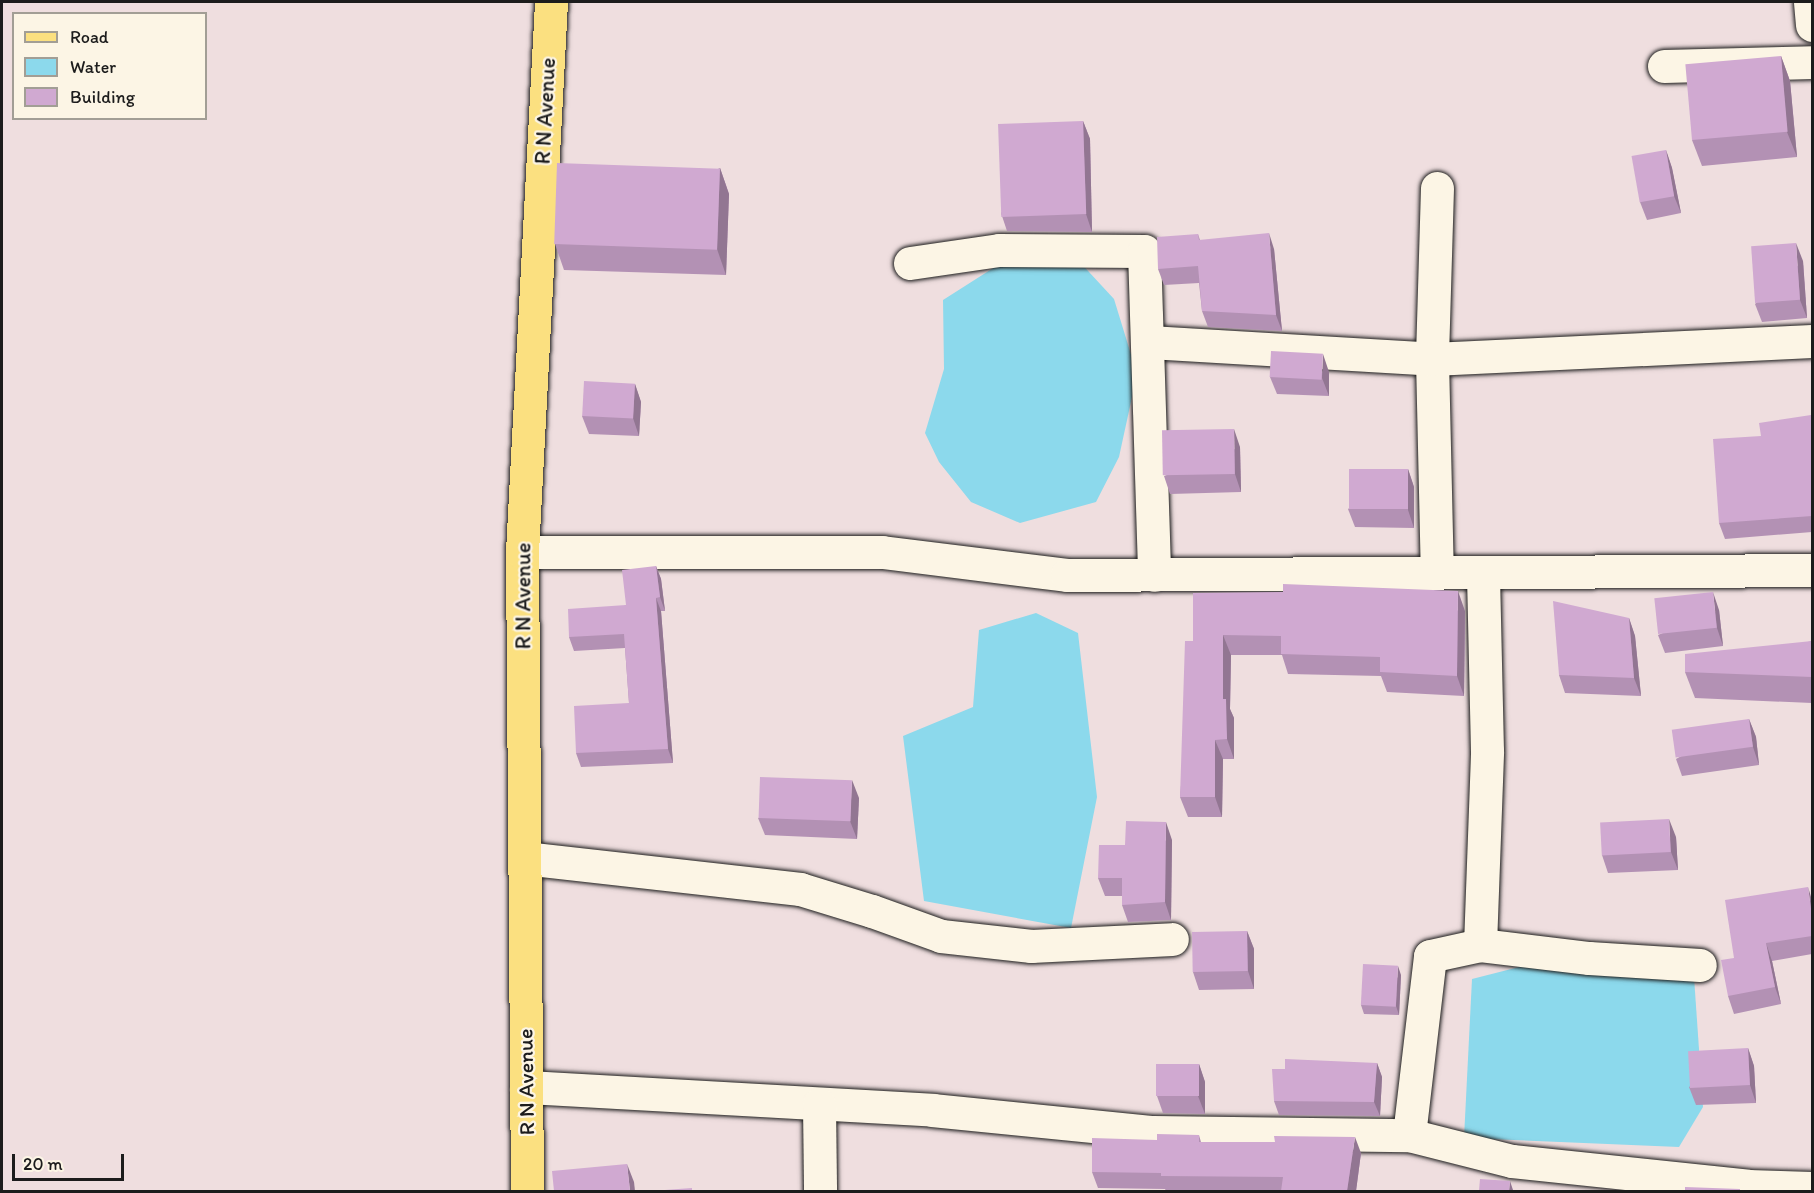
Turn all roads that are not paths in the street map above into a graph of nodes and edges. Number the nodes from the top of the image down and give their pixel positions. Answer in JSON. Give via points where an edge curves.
{"nodes":[{"id":1,"x":551,"y":2,"type":"edge"},
{"id":2,"x":1810,"y":2,"type":"edge"},
{"id":3,"x":1812,"y":25,"type":"edge"},
{"id":4,"x":1812,"y":62,"type":"edge"},
{"id":5,"x":1664,"y":66,"type":"dead end"},
{"id":6,"x":1437,"y":188,"type":"dead end"},
{"id":7,"x":910,"y":263,"type":"dead end"},
{"id":8,"x":1812,"y":341,"type":"edge"},
{"id":9,"x":1149,"y":342,"type":"junction"},
{"id":10,"x":1432,"y":359,"type":"junction"},
{"id":11,"x":522,"y":552,"type":"junction"},
{"id":12,"x":1812,"y":570,"type":"edge"},
{"id":13,"x":1437,"y":573,"type":"junction"},
{"id":14,"x":1483,"y":573,"type":"junction"},
{"id":15,"x":1154,"y":575,"type":"junction"},
{"id":16,"x":524,"y":858,"type":"junction"},
{"id":17,"x":1172,"y":939,"type":"dead end"},
{"id":18,"x":1480,"y":945,"type":"junction"},
{"id":19,"x":1700,"y":964,"type":"dead end"},
{"id":20,"x":526,"y":1087,"type":"junction"},
{"id":21,"x":819,"y":1104,"type":"junction"},
{"id":22,"x":1409,"y":1135,"type":"junction"},
{"id":23,"x":1812,"y":1188,"type":"edge"},
{"id":24,"x":527,"y":1191,"type":"edge"},
{"id":25,"x":820,"y":1191,"type":"edge"}],
"edges":[{"from":1,"to":11,"type":"main road","name":"R N Avenue"},
{"from":2,"to":3,"type":"street"},
{"from":4,"to":5,"type":"street"},
{"from":6,"to":10,"type":"street"},
{"from":7,"to":9,"type":"street","via":[[999,250],[1144,251]]},
{"from":8,"to":10,"type":"street"},
{"from":9,"to":10,"type":"street"},
{"from":9,"to":15,"type":"street"},
{"from":10,"to":13,"type":"street"},
{"from":11,"to":15,"type":"street","via":[[882,552],[1067,575]]},
{"from":11,"to":16,"type":"main road","name":"R N Avenue"},
{"from":12,"to":14,"type":"street"},
{"from":13,"to":14,"type":"street"},
{"from":13,"to":15,"type":"street"},
{"from":14,"to":18,"type":"street","via":[[1487,751]]},
{"from":16,"to":17,"type":"street","via":[[800,889],[941,936],[1031,946]]},
{"from":16,"to":20,"type":"main road","name":"R N Avenue"},
{"from":18,"to":19,"type":"street","via":[[1589,958]]},
{"from":18,"to":22,"type":"street","via":[[1430,956]]},
{"from":20,"to":21,"type":"street"},
{"from":20,"to":24,"type":"main road","name":"R N Avenue"},
{"from":21,"to":22,"type":"street","via":[[932,1110],[1153,1132]]},
{"from":21,"to":25,"type":"street"},
{"from":22,"to":23,"type":"street","via":[[1512,1161],[1748,1186]]}]}
